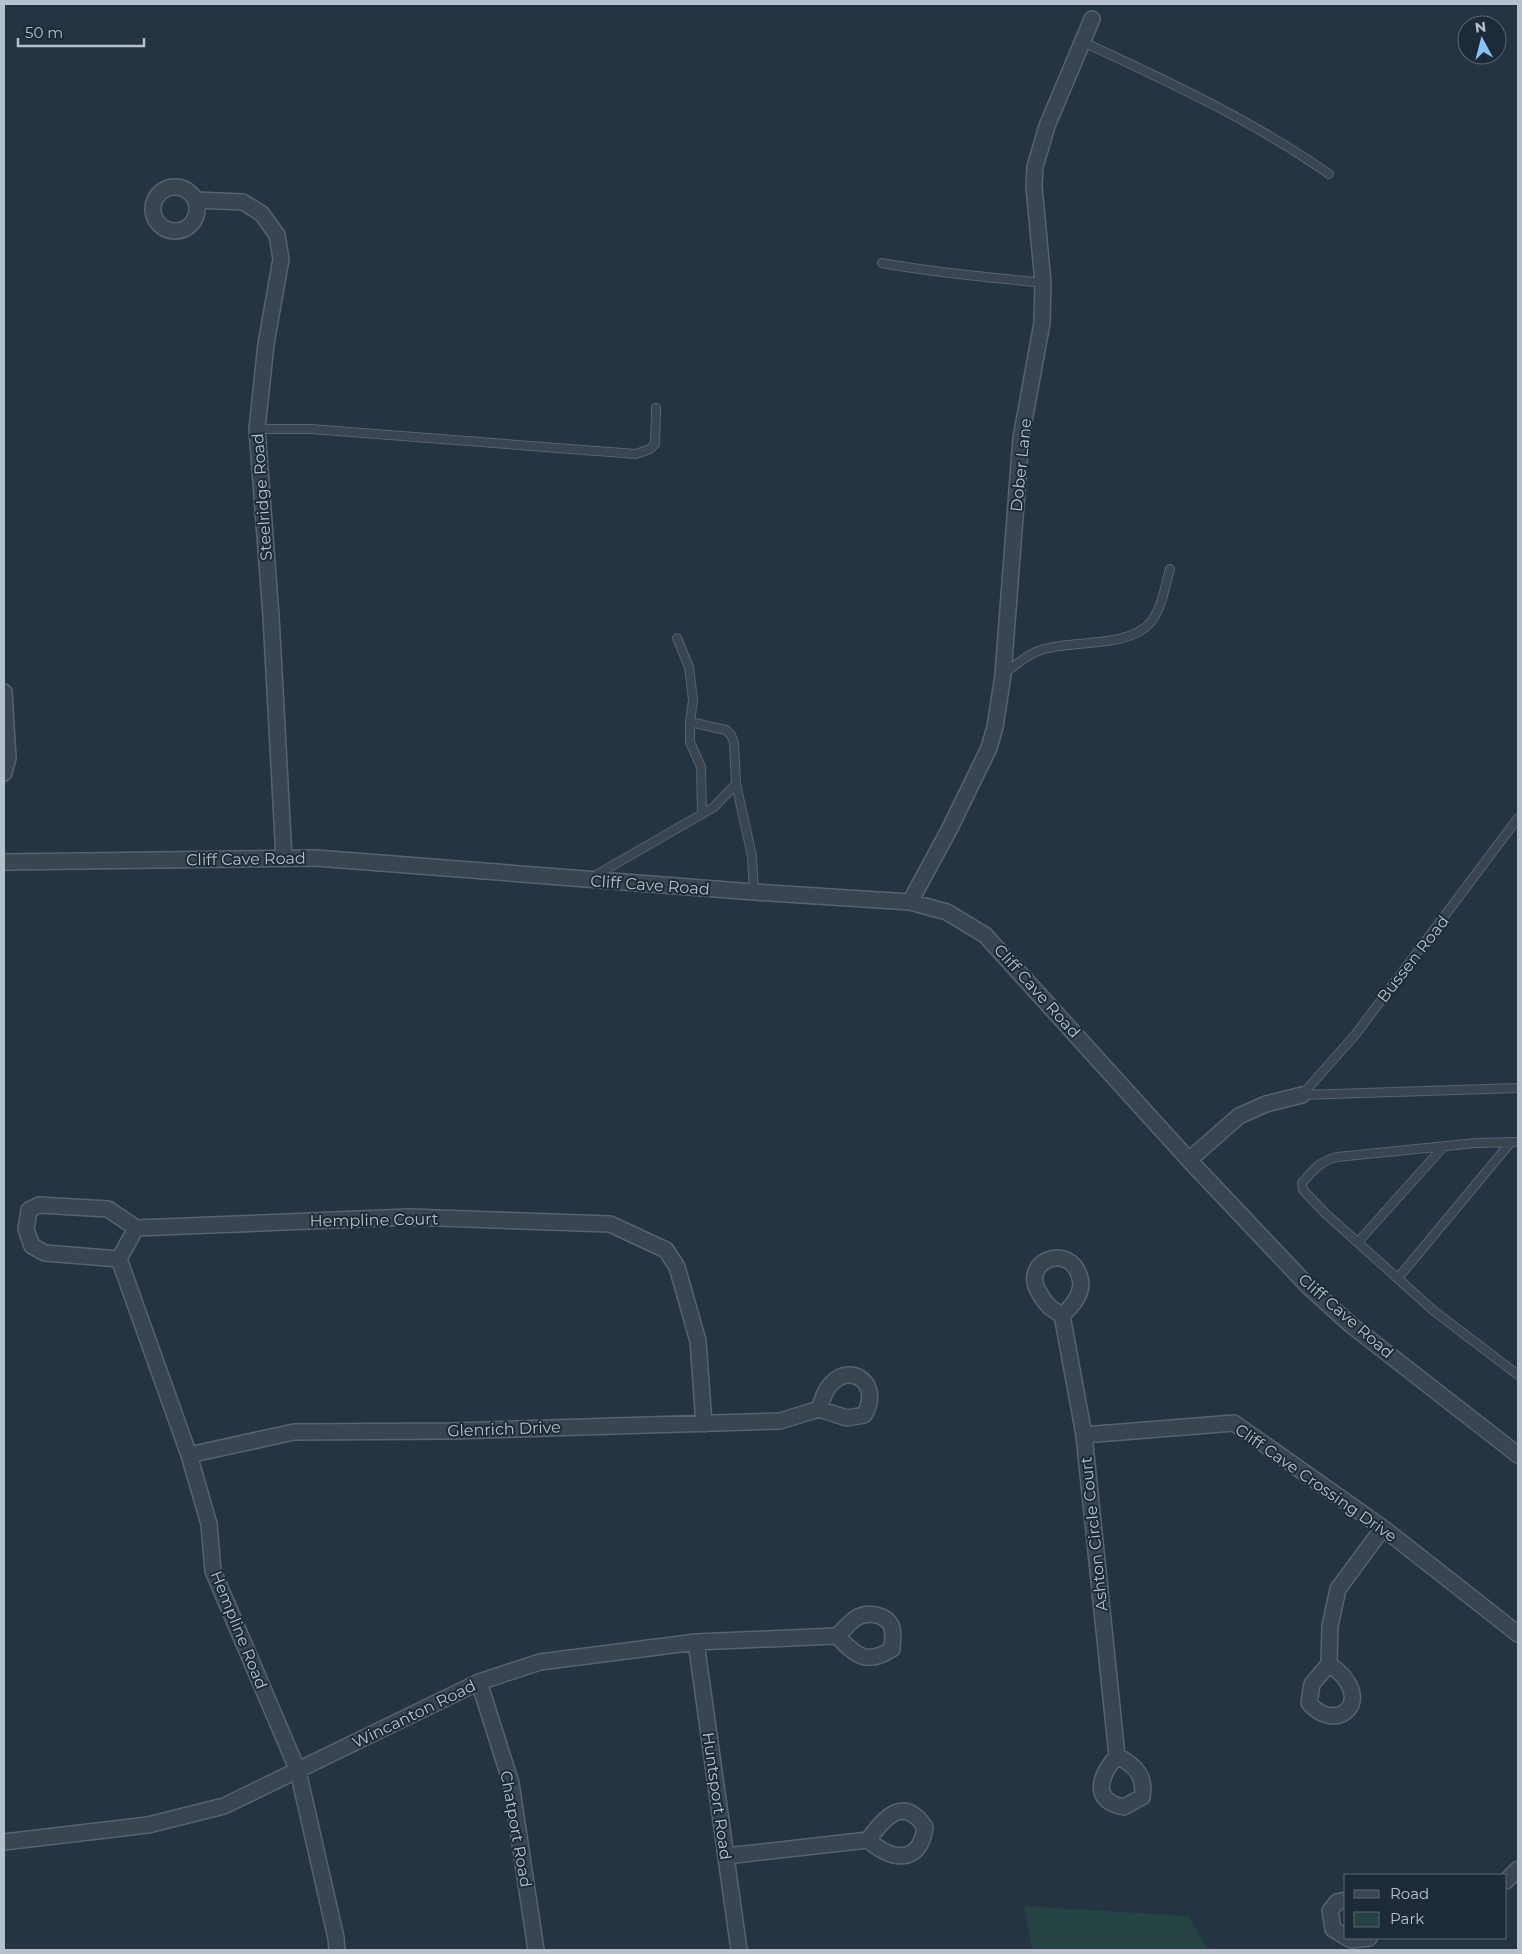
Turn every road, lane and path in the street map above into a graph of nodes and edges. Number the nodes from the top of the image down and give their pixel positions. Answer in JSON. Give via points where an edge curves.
{"nodes":[{"id":1,"x":1092,"y":19,"type":"dead end"},
{"id":2,"x":1082,"y":42,"type":"junction"},
{"id":3,"x":1328,"y":174,"type":"dead end"},
{"id":4,"x":195,"y":200,"type":"dead end"},
{"id":5,"x":882,"y":263,"type":"dead end"},
{"id":6,"x":1043,"y":283,"type":"junction"},
{"id":7,"x":656,"y":408,"type":"dead end"},
{"id":8,"x":257,"y":429,"type":"junction"},
{"id":9,"x":1170,"y":569,"type":"dead end"},
{"id":10,"x":677,"y":638,"type":"dead end"},
{"id":11,"x":1003,"y":674,"type":"junction"},
{"id":12,"x":4,"y":692,"type":"edge"},
{"id":13,"x":690,"y":722,"type":"junction"},
{"id":14,"x":4,"y":774,"type":"edge"},
{"id":15,"x":736,"y":784,"type":"junction"},
{"id":16,"x":702,"y":814,"type":"junction"},
{"id":17,"x":1518,"y":818,"type":"edge"},
{"id":18,"x":284,"y":858,"type":"junction"},
{"id":19,"x":4,"y":862,"type":"edge"},
{"id":20,"x":588,"y":880,"type":"junction"},
{"id":21,"x":754,"y":892,"type":"junction"},
{"id":22,"x":910,"y":902,"type":"junction"},
{"id":23,"x":1518,"y":1088,"type":"edge"},
{"id":24,"x":1302,"y":1095,"type":"junction"},
{"id":25,"x":1515,"y":1142,"type":"edge"},
{"id":26,"x":1444,"y":1146,"type":"junction"},
{"id":27,"x":1189,"y":1160,"type":"junction"},
{"id":28,"x":136,"y":1228,"type":"junction"},
{"id":29,"x":1358,"y":1242,"type":"junction"},
{"id":30,"x":119,"y":1259,"type":"junction"},
{"id":31,"x":1398,"y":1278,"type":"junction"},
{"id":32,"x":1062,"y":1314,"type":"dead end"},
{"id":33,"x":1518,"y":1375,"type":"edge"},
{"id":34,"x":819,"y":1409,"type":"dead end"},
{"id":35,"x":704,"y":1424,"type":"junction"},
{"id":36,"x":1084,"y":1436,"type":"junction"},
{"id":37,"x":189,"y":1454,"type":"junction"},
{"id":38,"x":1518,"y":1455,"type":"edge"},
{"id":39,"x":1383,"y":1528,"type":"junction"},
{"id":40,"x":1518,"y":1634,"type":"edge"},
{"id":41,"x":837,"y":1636,"type":"dead end"},
{"id":42,"x":696,"y":1642,"type":"junction"},
{"id":43,"x":1329,"y":1664,"type":"dead end"},
{"id":44,"x":479,"y":1682,"type":"junction"},
{"id":45,"x":1117,"y":1756,"type":"dead end"},
{"id":46,"x":298,"y":1771,"type":"junction"},
{"id":47,"x":868,"y":1840,"type":"dead end"},
{"id":48,"x":4,"y":1842,"type":"edge"},
{"id":49,"x":726,"y":1856,"type":"junction"},
{"id":50,"x":1518,"y":1869,"type":"edge"},
{"id":51,"x":1507,"y":1881,"type":"edge"},
{"id":52,"x":1344,"y":1900,"type":"edge"},
{"id":53,"x":1344,"y":1937,"type":"edge"},
{"id":54,"x":337,"y":1950,"type":"edge"},
{"id":55,"x":536,"y":1950,"type":"edge"},
{"id":56,"x":739,"y":1950,"type":"edge"}],
"edges":[{"from":1,"to":2,"type":"street","name":"Dober Lane"},
{"from":2,"to":3,"type":"lane","via":[[1162,78],[1248,123]]},
{"from":2,"to":6,"type":"street","name":"Dober Lane","via":[[1039,147],[1035,167]]},
{"from":4,"to":8,"type":"street","name":"Steelridge Road","via":[[243,202],[262,214],[277,235],[281,259],[266,344]]},
{"from":5,"to":6,"type":"lane","via":[[949,274]]},
{"from":6,"to":11,"type":"street","name":"Dober Lane","via":[[1042,323],[1021,438]]},
{"from":7,"to":8,"type":"lane","via":[[655,444],[636,454],[311,429]]},
{"from":8,"to":18,"type":"street","name":"Steelridge Road"},
{"from":9,"to":11,"type":"lane","via":[[1159,608],[1151,622],[1139,632],[1042,650]]},
{"from":10,"to":13,"type":"lane","via":[[689,667],[693,700]]},
{"from":11,"to":22,"type":"street","name":"Dober Lane","via":[[989,748]]},
{"from":12,"to":14,"type":"street","via":[[8,758]]},
{"from":13,"to":15,"type":"lane","via":[[726,730],[732,735]]},
{"from":13,"to":16,"type":"lane","via":[[690,742],[701,767]]},
{"from":15,"to":16,"type":"lane","via":[[714,807]]},
{"from":15,"to":21,"type":"lane","via":[[752,856]]},
{"from":16,"to":20,"type":"lane"},
{"from":17,"to":24,"type":"lane","name":"Bussen Road","via":[[1355,1035]]},
{"from":18,"to":19,"type":"street","name":"Cliff Cave Road"},
{"from":18,"to":20,"type":"street","name":"Cliff Cave Road"},
{"from":20,"to":21,"type":"street","name":"Cliff Cave Road"},
{"from":21,"to":22,"type":"street","name":"Cliff Cave Road"},
{"from":22,"to":27,"type":"street","name":"Cliff Cave Road","via":[[947,912],[985,934]]},
{"from":23,"to":24,"type":"lane"},
{"from":24,"to":27,"type":"street","via":[[1266,1104],[1239,1116]]},
{"from":25,"to":26,"type":"lane"},
{"from":25,"to":31,"type":"lane"},
{"from":26,"to":29,"type":"lane"},
{"from":26,"to":29,"type":"lane","via":[[1338,1157],[1317,1166],[1302,1183],[1303,1190]]},
{"from":27,"to":38,"type":"street","name":"Cliff Cave Road","via":[[1309,1287],[1352,1325]]},
{"from":28,"to":30,"type":"street"},
{"from":28,"to":30,"type":"street","via":[[108,1209],[39,1205],[29,1210],[26,1229],[32,1246],[45,1253]]},
{"from":28,"to":35,"type":"street","name":"Hempline Court","via":[[409,1218],[610,1224],[666,1250],[677,1267],[698,1341]]},
{"from":29,"to":31,"type":"lane"},
{"from":30,"to":37,"type":"street","name":"Hempline Road"},
{"from":31,"to":33,"type":"lane","via":[[1434,1311]]},
{"from":32,"to":36,"type":"street","name":"Ashton Circle Court"},
{"from":34,"to":35,"type":"street","name":"Glenrich Drive","via":[[780,1421]]},
{"from":35,"to":37,"type":"street","name":"Glenrich Drive","via":[[294,1432]]},
{"from":36,"to":39,"type":"street","name":"Cliff Cave Crossing Drive","via":[[1234,1423]]},
{"from":36,"to":45,"type":"street","name":"Ashton Circle Court"},
{"from":37,"to":46,"type":"street","name":"Hempline Road","via":[[209,1524],[213,1571]]},
{"from":39,"to":40,"type":"street","name":"Cliff Cave Crossing Drive"},
{"from":39,"to":43,"type":"street","via":[[1338,1589],[1330,1626]]},
{"from":41,"to":42,"type":"street","name":"Wincanton Road"},
{"from":42,"to":44,"type":"street","name":"Wincanton Road","via":[[540,1662]]},
{"from":42,"to":49,"type":"street","name":"Huntsport Road"},
{"from":44,"to":46,"type":"street","name":"Wincanton Road"},
{"from":44,"to":55,"type":"street","name":"Chatport Road","via":[[511,1783]]},
{"from":46,"to":48,"type":"street","name":"Wincanton Road","via":[[224,1806],[148,1825]]},
{"from":46,"to":54,"type":"street","name":"Hempline Road"},
{"from":47,"to":49,"type":"street"},
{"from":49,"to":56,"type":"street","name":"Huntsport Road"},
{"from":50,"to":51,"type":"street"},
{"from":52,"to":53,"type":"street","via":[[1336,1902],[1330,1911],[1333,1930]]}]}
